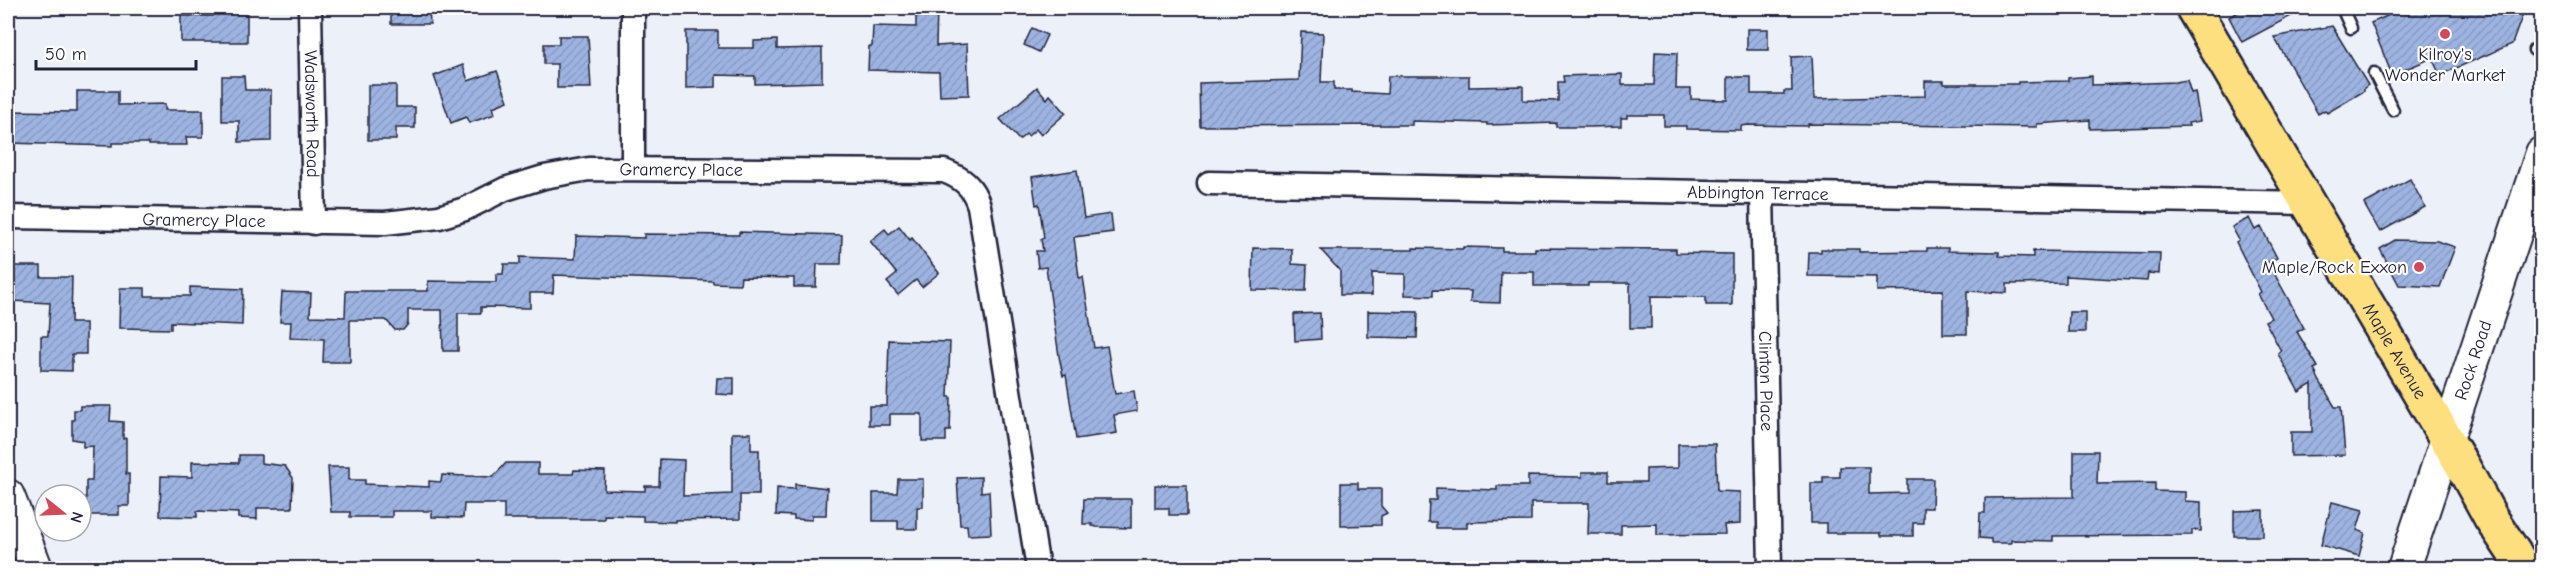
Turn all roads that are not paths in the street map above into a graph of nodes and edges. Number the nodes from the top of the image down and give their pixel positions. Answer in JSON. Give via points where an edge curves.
{"nodes":[{"id":1,"x":310,"y":8,"type":"edge"},
{"id":2,"x":633,"y":8,"type":"edge"},
{"id":3,"x":2193,"y":8,"type":"edge"},
{"id":4,"x":2342,"y":8,"type":"edge"},
{"id":5,"x":2351,"y":28,"type":"dead end"},
{"id":6,"x":2374,"y":73,"type":"dead end"},
{"id":7,"x":2393,"y":110,"type":"dead end"},
{"id":8,"x":2541,"y":153,"type":"edge"},
{"id":9,"x":633,"y":168,"type":"junction"},
{"id":10,"x":1209,"y":183,"type":"dead end"},
{"id":11,"x":1762,"y":193,"type":"junction"},
{"id":12,"x":2308,"y":203,"type":"junction"},
{"id":13,"x":8,"y":217,"type":"edge"},
{"id":14,"x":314,"y":223,"type":"junction"},
{"id":15,"x":2446,"y":438,"type":"junction"},
{"id":16,"x":8,"y":496,"type":"edge"},
{"id":17,"x":36,"y":568,"type":"edge"},
{"id":18,"x":1038,"y":568,"type":"edge"},
{"id":19,"x":1770,"y":568,"type":"edge"},
{"id":20,"x":2404,"y":568,"type":"edge"},
{"id":21,"x":2524,"y":568,"type":"edge"}],
"edges":[{"from":1,"to":14,"type":"street","name":"Wadsworth Road"},
{"from":2,"to":9,"type":"street"},
{"from":3,"to":12,"type":"main road","name":"Maple Avenue"},
{"from":4,"to":5,"type":"lane"},
{"from":6,"to":7,"type":"lane"},
{"from":8,"to":15,"type":"street","name":"Rock Road"},
{"from":9,"to":14,"type":"street","name":"Gramercy Place","via":[[589,169],[544,177],[439,217],[385,223]]},
{"from":9,"to":18,"type":"street","name":"Gramercy Place","via":[[944,171],[959,176],[970,186],[979,206]]},
{"from":10,"to":11,"type":"street","name":"Abbington Terrace"},
{"from":11,"to":12,"type":"street","name":"Abbington Terrace"},
{"from":11,"to":19,"type":"street","name":"Clinton Place"},
{"from":12,"to":15,"type":"main road","name":"Maple Avenue"},
{"from":13,"to":14,"type":"street","name":"Gramercy Place"},
{"from":15,"to":20,"type":"street","name":"Rock Road"},
{"from":15,"to":21,"type":"main road","name":"Maple Avenue"},
{"from":16,"to":17,"type":"street"}]}
